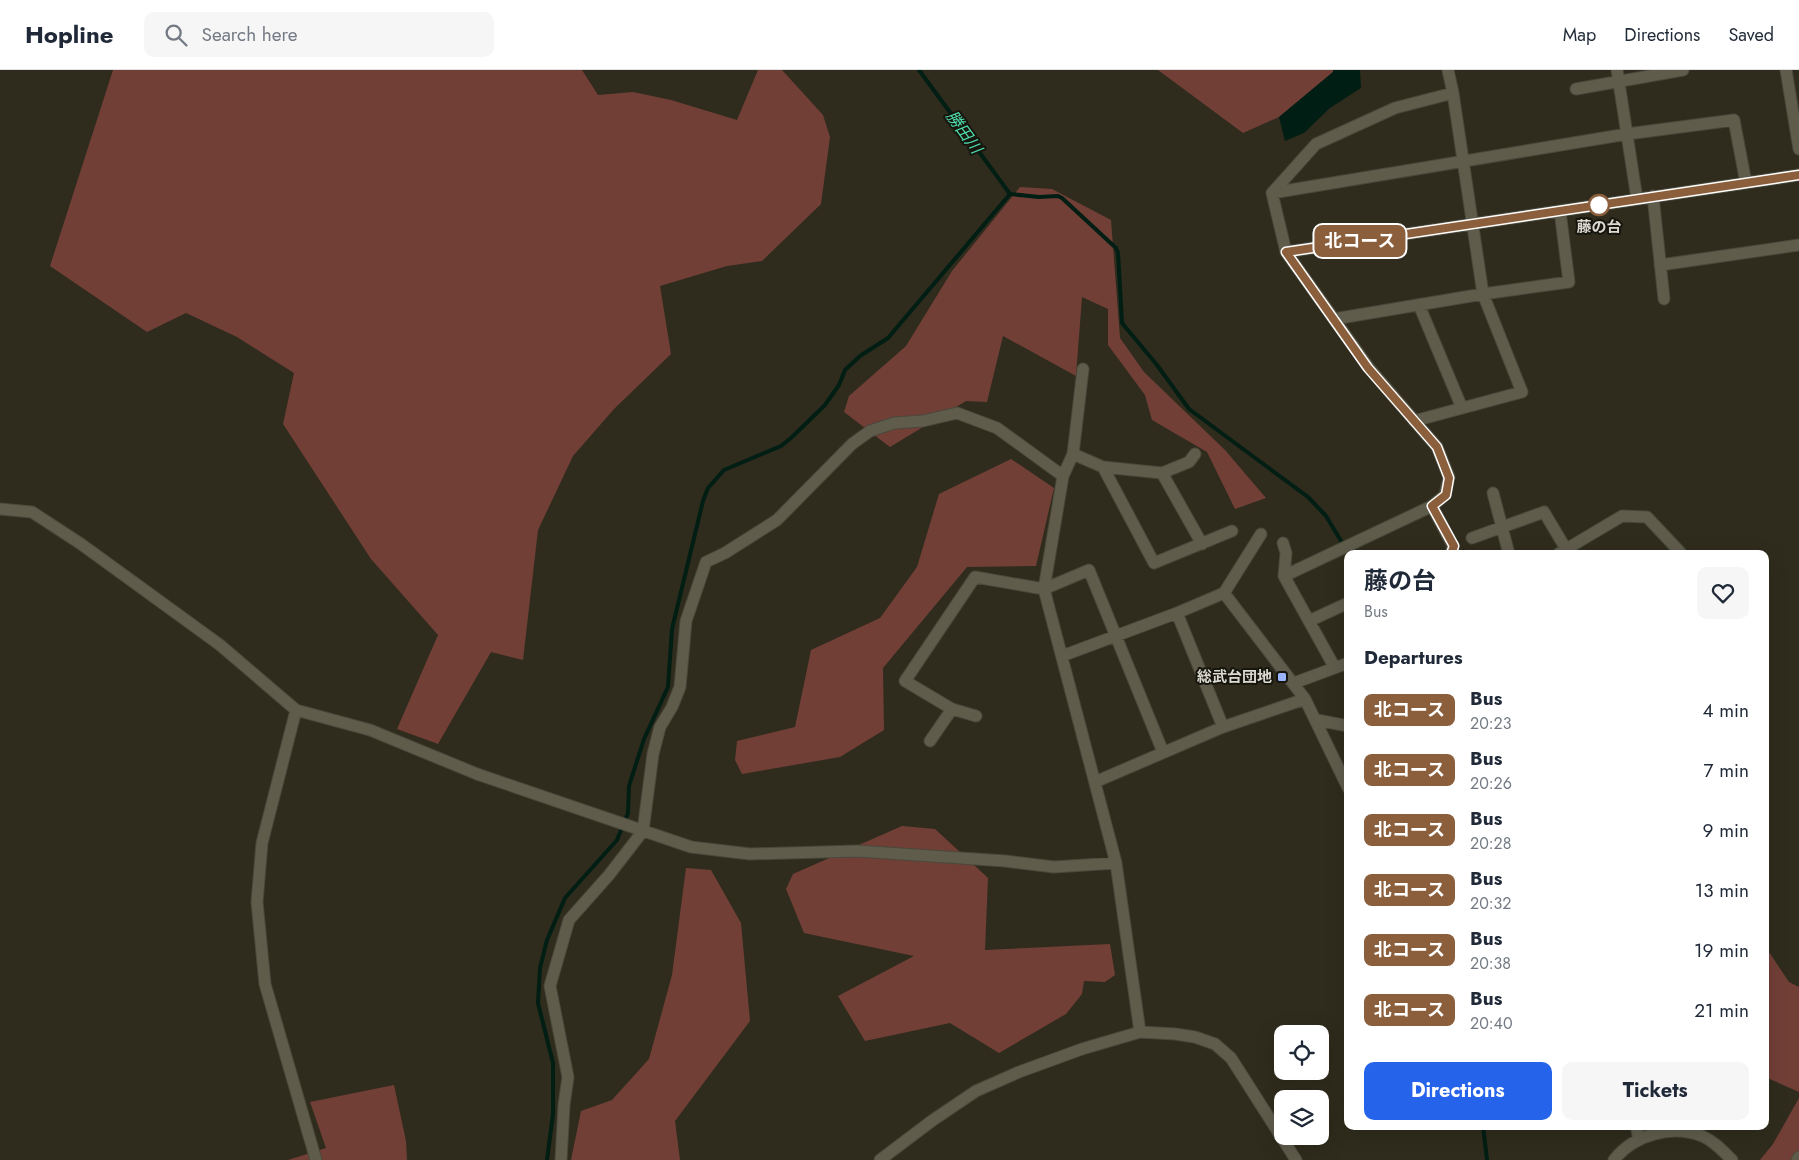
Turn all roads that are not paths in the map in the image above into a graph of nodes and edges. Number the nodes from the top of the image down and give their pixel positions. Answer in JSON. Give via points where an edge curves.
{"nodes":[{"id":1,"x":1448,"y":70,"type":"edge"},
{"id":2,"x":1788,"y":70,"type":"edge"},
{"id":3,"x":1676,"y":71,"type":"edge"},
{"id":4,"x":1618,"y":75,"type":"edge"},
{"id":5,"x":1576,"y":89,"type":"dead end"},
{"id":6,"x":1453,"y":93,"type":"junction"},
{"id":7,"x":1627,"y":134,"type":"junction"},
{"id":8,"x":1799,"y":149,"type":"edge"},
{"id":9,"x":1464,"y":163,"type":"junction"},
{"id":10,"x":1799,"y":175,"type":"edge"},
{"id":11,"x":1746,"y":183,"type":"junction"},
{"id":12,"x":1272,"y":193,"type":"junction"},
{"id":13,"x":1653,"y":196,"type":"junction"},
{"id":14,"x":1637,"y":199,"type":"junction"},
{"id":15,"x":1560,"y":211,"type":"junction"},
{"id":16,"x":1473,"y":224,"type":"junction"},
{"id":17,"x":1799,"y":245,"type":"edge"},
{"id":18,"x":1286,"y":252,"type":"junction"},
{"id":19,"x":1660,"y":265,"type":"junction"},
{"id":20,"x":1483,"y":294,"type":"junction"},
{"id":21,"x":1664,"y":299,"type":"dead end"},
{"id":22,"x":1419,"y":305,"type":"junction"},
{"id":23,"x":1334,"y":319,"type":"junction"},
{"id":24,"x":1083,"y":369,"type":"dead end"},
{"id":25,"x":1462,"y":408,"type":"junction"},
{"id":26,"x":1414,"y":421,"type":"junction"},
{"id":27,"x":1073,"y":454,"type":"junction"},
{"id":28,"x":1196,"y":454,"type":"dead end"},
{"id":29,"x":1102,"y":467,"type":"junction"},
{"id":30,"x":1162,"y":473,"type":"junction"},
{"id":31,"x":1063,"y":476,"type":"junction"},
{"id":32,"x":1492,"y":493,"type":"dead end"},
{"id":33,"x":1432,"y":506,"type":"junction"},
{"id":34,"x":0,"y":509,"type":"edge"},
{"id":35,"x":1501,"y":527,"type":"junction"},
{"id":36,"x":1232,"y":531,"type":"dead end"},
{"id":37,"x":1261,"y":534,"type":"dead end"},
{"id":38,"x":1472,"y":538,"type":"dead end"},
{"id":39,"x":1283,"y":543,"type":"dead end"},
{"id":40,"x":1202,"y":544,"type":"junction"},
{"id":41,"x":1452,"y":550,"type":"edge"},
{"id":42,"x":1508,"y":550,"type":"edge"},
{"id":43,"x":1564,"y":550,"type":"edge"},
{"id":44,"x":1568,"y":550,"type":"edge"},
{"id":45,"x":1678,"y":550,"type":"edge"},
{"id":46,"x":1284,"y":576,"type":"junction"},
{"id":47,"x":1044,"y":590,"type":"junction"},
{"id":48,"x":1224,"y":593,"type":"junction"},
{"id":49,"x":1344,"y":605,"type":"edge"},
{"id":50,"x":1177,"y":614,"type":"junction"},
{"id":51,"x":1309,"y":621,"type":"junction"},
{"id":52,"x":1116,"y":636,"type":"junction"},
{"id":53,"x":1062,"y":656,"type":"junction"},
{"id":54,"x":1344,"y":665,"type":"edge"},
{"id":55,"x":1335,"y":668,"type":"junction"},
{"id":56,"x":1294,"y":683,"type":"junction"},
{"id":57,"x":1305,"y":698,"type":"junction"},
{"id":58,"x":952,"y":709,"type":"junction"},
{"id":59,"x":296,"y":710,"type":"junction"},
{"id":60,"x":976,"y":716,"type":"dead end"},
{"id":61,"x":1317,"y":720,"type":"junction"},
{"id":62,"x":1344,"y":725,"type":"edge"},
{"id":63,"x":1222,"y":726,"type":"junction"},
{"id":64,"x":930,"y":741,"type":"dead end"},
{"id":65,"x":1163,"y":752,"type":"junction"},
{"id":66,"x":1095,"y":782,"type":"junction"},
{"id":67,"x":1344,"y":784,"type":"edge"},
{"id":68,"x":643,"y":831,"type":"junction"},
{"id":69,"x":1116,"y":863,"type":"junction"},
{"id":70,"x":1140,"y":1032,"type":"junction"},
{"id":71,"x":1637,"y":1130,"type":"edge"},
{"id":72,"x":1639,"y":1139,"type":"junction"},
{"id":73,"x":316,"y":1160,"type":"edge"},
{"id":74,"x":561,"y":1160,"type":"edge"},
{"id":75,"x":880,"y":1160,"type":"edge"},
{"id":76,"x":1296,"y":1160,"type":"edge"},
{"id":77,"x":1614,"y":1160,"type":"edge"},
{"id":78,"x":1732,"y":1160,"type":"edge"}],
"edges":[{"from":1,"to":6,"type":"street"},
{"from":2,"to":8,"type":"street"},
{"from":3,"to":4,"type":"street"},
{"from":4,"to":5,"type":"street"},
{"from":4,"to":7,"type":"street"},
{"from":6,"to":9,"type":"street"},
{"from":6,"to":12,"type":"street","via":[[1395,108],[1316,144]]},
{"from":7,"to":9,"type":"street"},
{"from":7,"to":11,"type":"street","via":[[1734,120]]},
{"from":7,"to":14,"type":"street"},
{"from":9,"to":12,"type":"street"},
{"from":9,"to":16,"type":"street"},
{"from":10,"to":11,"type":"street"},
{"from":11,"to":13,"type":"street"},
{"from":12,"to":18,"type":"street"},
{"from":13,"to":14,"type":"street"},
{"from":13,"to":19,"type":"street"},
{"from":14,"to":15,"type":"street"},
{"from":15,"to":16,"type":"street"},
{"from":15,"to":20,"type":"street","via":[[1569,282]]},
{"from":16,"to":18,"type":"street"},
{"from":16,"to":20,"type":"street"},
{"from":17,"to":19,"type":"street"},
{"from":18,"to":23,"type":"street"},
{"from":19,"to":21,"type":"street"},
{"from":20,"to":22,"type":"street"},
{"from":20,"to":25,"type":"street","via":[[1522,392]]},
{"from":22,"to":23,"type":"street"},
{"from":22,"to":25,"type":"street"},
{"from":23,"to":26,"type":"street","via":[[1368,368]]},
{"from":24,"to":27,"type":"street"},
{"from":25,"to":26,"type":"street"},
{"from":26,"to":33,"type":"street","via":[[1437,447],[1449,478],[1446,495]]},
{"from":27,"to":29,"type":"street"},
{"from":27,"to":31,"type":"street"},
{"from":28,"to":30,"type":"street","via":[[1190,462]]},
{"from":29,"to":30,"type":"street"},
{"from":29,"to":40,"type":"street","via":[[1154,563]]},
{"from":30,"to":40,"type":"street"},
{"from":31,"to":47,"type":"street"},
{"from":31,"to":68,"type":"street","via":[[996,428],[957,413],[923,421],[894,423],[870,431],[852,444],[777,520],[706,562],[686,621],[680,687],[660,727],[653,754]]},
{"from":32,"to":35,"type":"street"},
{"from":33,"to":41,"type":"street","via":[[1454,546]]},
{"from":33,"to":46,"type":"street"},
{"from":34,"to":59,"type":"street","via":[[32,512],[80,544],[220,645]]},
{"from":35,"to":38,"type":"street"},
{"from":35,"to":42,"type":"street"},
{"from":35,"to":43,"type":"street","via":[[1544,512]]},
{"from":36,"to":40,"type":"street"},
{"from":37,"to":48,"type":"street"},
{"from":39,"to":46,"type":"street","via":[[1286,553]]},
{"from":44,"to":45,"type":"street","via":[[1622,516],[1647,517]]},
{"from":46,"to":51,"type":"street"},
{"from":47,"to":52,"type":"street","via":[[1089,570]]},
{"from":47,"to":53,"type":"street"},
{"from":47,"to":58,"type":"street","via":[[975,577],[905,681]]},
{"from":48,"to":50,"type":"street"},
{"from":48,"to":56,"type":"street"},
{"from":49,"to":51,"type":"street"},
{"from":50,"to":52,"type":"street"},
{"from":50,"to":63,"type":"street"},
{"from":51,"to":55,"type":"street"},
{"from":52,"to":53,"type":"street"},
{"from":52,"to":65,"type":"street"},
{"from":53,"to":66,"type":"street"},
{"from":54,"to":55,"type":"street"},
{"from":55,"to":56,"type":"street"},
{"from":56,"to":57,"type":"street"},
{"from":57,"to":61,"type":"street"},
{"from":57,"to":63,"type":"street"},
{"from":58,"to":60,"type":"street"},
{"from":58,"to":64,"type":"street"},
{"from":59,"to":68,"type":"street","via":[[370,730],[477,774]]},
{"from":59,"to":73,"type":"street","via":[[262,843],[257,902],[265,984]]},
{"from":61,"to":62,"type":"street"},
{"from":61,"to":67,"type":"street"},
{"from":63,"to":65,"type":"street"},
{"from":65,"to":66,"type":"street"},
{"from":66,"to":69,"type":"street"},
{"from":68,"to":69,"type":"street","via":[[691,847],[750,854],[856,851],[1054,867]]},
{"from":68,"to":74,"type":"street","via":[[569,920],[560,945],[550,986],[568,1077]]},
{"from":69,"to":70,"type":"street"},
{"from":70,"to":75,"type":"street","via":[[1082,1048],[976,1091]]},
{"from":70,"to":76,"type":"street","via":[[1195,1037],[1215,1044],[1231,1058]]},
{"from":71,"to":72,"type":"street"},
{"from":72,"to":77,"type":"street"},
{"from":72,"to":78,"type":"street","via":[[1671,1130],[1688,1132],[1707,1139]]}]}
